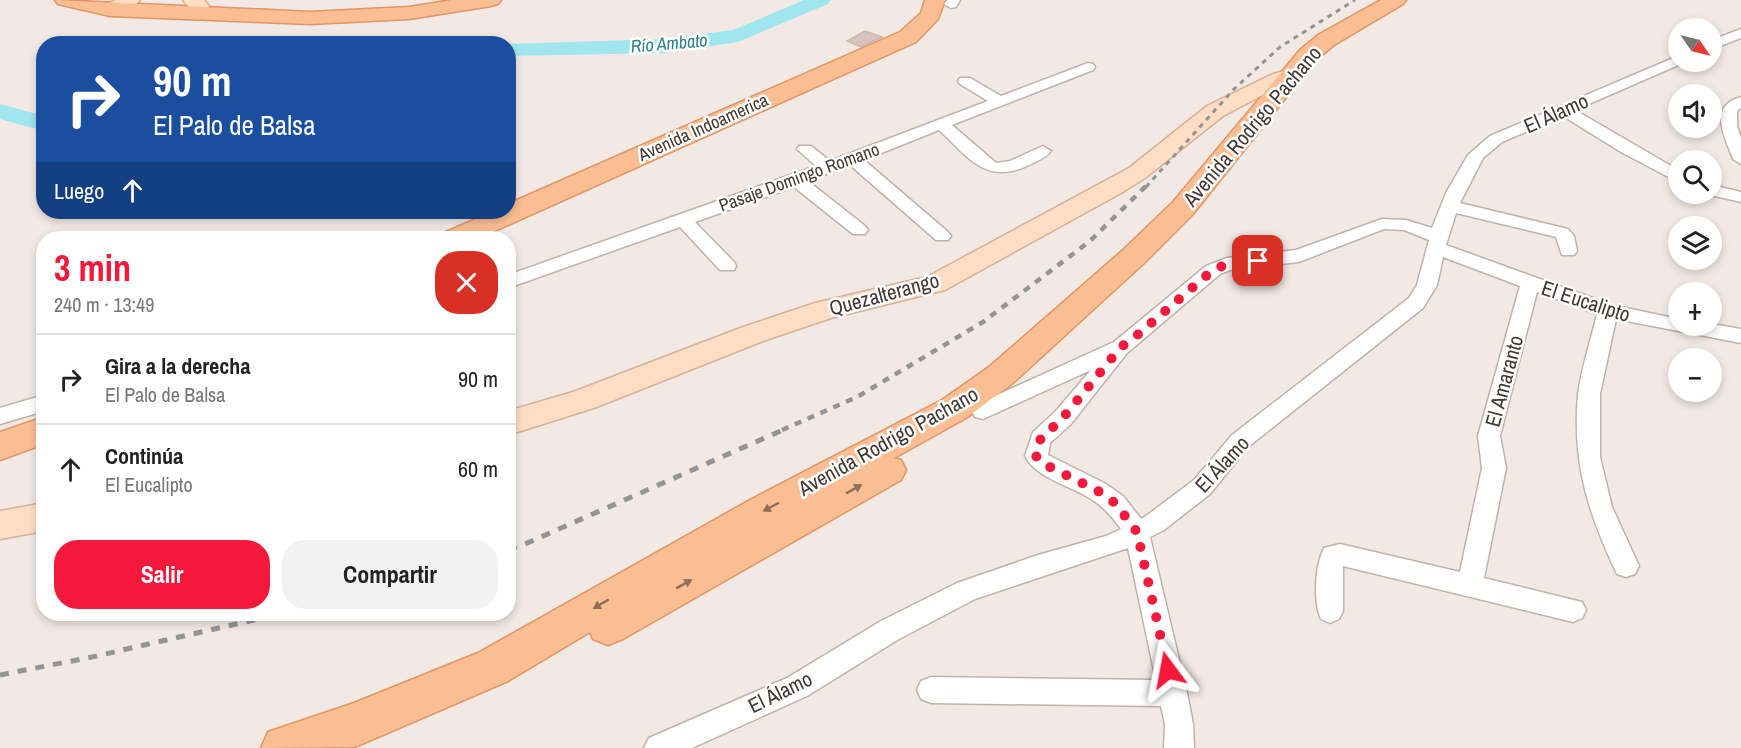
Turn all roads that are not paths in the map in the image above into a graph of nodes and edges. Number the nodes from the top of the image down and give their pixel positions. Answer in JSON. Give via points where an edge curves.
{"nodes":[{"id":1,"x":65,"y":0,"type":"edge"},
{"id":2,"x":455,"y":0,"type":"edge"},
{"id":3,"x":491,"y":0,"type":"edge"},
{"id":4,"x":1396,"y":0,"type":"edge"},
{"id":5,"x":1412,"y":0,"type":"edge"},
{"id":6,"x":948,"y":1,"type":"edge"},
{"id":7,"x":120,"y":3,"type":"edge"},
{"id":8,"x":196,"y":3,"type":"edge"},
{"id":9,"x":1741,"y":33,"type":"edge"},
{"id":10,"x":1722,"y":41,"type":"edge"},
{"id":11,"x":1668,"y":64,"type":"edge"},
{"id":12,"x":1088,"y":67,"type":"dead end"},
{"id":13,"x":1294,"y":74,"type":"junction"},
{"id":14,"x":965,"y":81,"type":"dead end"},
{"id":15,"x":1001,"y":102,"type":"junction"},
{"id":16,"x":1741,"y":102,"type":"edge"},
{"id":17,"x":1564,"y":110,"type":"junction"},
{"id":18,"x":942,"y":125,"type":"junction"},
{"id":19,"x":805,"y":149,"type":"dead end"},
{"id":20,"x":1043,"y":151,"type":"dead end"},
{"id":21,"x":852,"y":158,"type":"junction"},
{"id":22,"x":1741,"y":159,"type":"edge"},
{"id":23,"x":827,"y":167,"type":"junction"},
{"id":24,"x":1668,"y":172,"type":"edge"},
{"id":25,"x":796,"y":180,"type":"junction"},
{"id":26,"x":1722,"y":192,"type":"edge"},
{"id":27,"x":1741,"y":197,"type":"edge"},
{"id":28,"x":1450,"y":206,"type":"junction"},
{"id":29,"x":516,"y":211,"type":"edge"},
{"id":30,"x":499,"y":219,"type":"edge"},
{"id":31,"x":683,"y":220,"type":"junction"},
{"id":32,"x":859,"y":230,"type":"dead end"},
{"id":33,"x":472,"y":231,"type":"edge"},
{"id":34,"x":504,"y":231,"type":"edge"},
{"id":35,"x":942,"y":236,"type":"dead end"},
{"id":36,"x":1438,"y":243,"type":"junction"},
{"id":37,"x":1568,"y":251,"type":"dead end"},
{"id":38,"x":727,"y":266,"type":"dead end"},
{"id":39,"x":516,"y":279,"type":"edge"},
{"id":40,"x":1530,"y":283,"type":"junction"},
{"id":41,"x":1608,"y":310,"type":"junction"},
{"id":42,"x":1741,"y":336,"type":"edge"},
{"id":43,"x":1121,"y":347,"type":"junction"},
{"id":44,"x":36,"y":405,"type":"edge"},
{"id":45,"x":983,"y":411,"type":"junction"},
{"id":46,"x":36,"y":415,"type":"edge"},
{"id":47,"x":0,"y":416,"type":"edge"},
{"id":48,"x":516,"y":421,"type":"edge"},
{"id":49,"x":0,"y":426,"type":"edge"},
{"id":50,"x":36,"y":433,"type":"edge"},
{"id":51,"x":0,"y":446,"type":"edge"},
{"id":52,"x":36,"y":518,"type":"edge"},
{"id":53,"x":0,"y":525,"type":"edge"},
{"id":54,"x":1137,"y":532,"type":"junction"},
{"id":55,"x":1626,"y":566,"type":"dead end"},
{"id":56,"x":1470,"y":586,"type":"junction"},
{"id":57,"x":1573,"y":610,"type":"dead end"},
{"id":58,"x":1330,"y":611,"type":"dead end"},
{"id":59,"x":931,"y":690,"type":"dead end"},
{"id":60,"x":1173,"y":693,"type":"junction"},
{"id":61,"x":284,"y":748,"type":"edge"},
{"id":62,"x":349,"y":748,"type":"edge"},
{"id":63,"x":659,"y":748,"type":"edge"},
{"id":64,"x":1179,"y":748,"type":"edge"}],
"edges":[{"from":1,"to":7,"type":"main road"},
{"from":2,"to":8,"type":"main road","via":[[340,11]]},
{"from":3,"to":7,"type":"main road","via":[[409,13],[310,18]]},
{"from":4,"to":13,"type":"main road","name":"Avenida Rodrigo Pachano","via":[[1326,40]]},
{"from":5,"to":45,"type":"main road","name":"Avenida Rodrigo Pachano","via":[[1326,52],[1204,205],[1138,275]]},
{"from":6,"to":29,"type":"main road","name":"Avenida Indoamerica","via":[[908,37]]},
{"from":6,"to":34,"type":"main road","name":"Avenida Indoamerica","via":[[944,21],[919,43]]},
{"from":7,"to":8,"type":"main road"},
{"from":9,"to":10,"type":"street"},
{"from":11,"to":17,"type":"street","name":"El Álamo"},
{"from":12,"to":15,"type":"street","name":"Pasaje Domingo Romano"},
{"from":13,"to":48,"type":"street","name":"Quezalterango","via":[[1215,111],[1137,173],[935,284],[825,310],[583,400]]},
{"from":13,"to":61,"type":"main road","name":"Avenida Rodrigo Pachano","one_way":true,"via":[[1183,208],[1142,249],[1001,375],[954,410],[763,511],[493,667],[355,725]]},
{"from":14,"to":15,"type":"street"},
{"from":15,"to":18,"type":"street","name":"Pasaje Domingo Romano"},
{"from":16,"to":22,"type":"street","via":[[1729,109],[1727,116]]},
{"from":17,"to":24,"type":"street"},
{"from":17,"to":28,"type":"street","name":"El Álamo","via":[[1496,140],[1476,155]]},
{"from":18,"to":20,"type":"street","via":[[995,169],[1004,169]]},
{"from":18,"to":21,"type":"street","name":"Pasaje Domingo Romano"},
{"from":19,"to":23,"type":"street"},
{"from":21,"to":23,"type":"street","name":"Pasaje Domingo Romano"},
{"from":21,"to":35,"type":"street"},
{"from":23,"to":25,"type":"street","name":"Pasaje Domingo Romano"},
{"from":25,"to":31,"type":"street","name":"Pasaje Domingo Romano"},
{"from":25,"to":32,"type":"street"},
{"from":26,"to":27,"type":"street"},
{"from":28,"to":36,"type":"street","name":"El Álamo"},
{"from":28,"to":37,"type":"street","via":[[1562,233]]},
{"from":30,"to":33,"type":"main road","name":"Avenida Indoamerica"},
{"from":31,"to":38,"type":"street"},
{"from":31,"to":39,"type":"street","name":"Pasaje Domingo Romano"},
{"from":36,"to":40,"type":"street","name":"El Eucalipto"},
{"from":36,"to":43,"type":"street","name":"El Eucalipto","via":[[1406,225],[1382,224],[1299,256],[1227,264],[1213,270]]},
{"from":36,"to":54,"type":"street","name":"El Álamo","via":[[1427,285],[1416,303],[1240,441],[1202,487],[1181,505]]},
{"from":40,"to":41,"type":"street","name":"El Eucalipto"},
{"from":40,"to":56,"type":"street","name":"El Amaranto","via":[[1489,436],[1494,468]]},
{"from":41,"to":42,"type":"street","name":"El Eucalipto"},
{"from":41,"to":55,"type":"street","via":[[1589,394],[1589,456],[1600,507]]},
{"from":43,"to":45,"type":"street","name":"El Eucalipto"},
{"from":43,"to":54,"type":"street","via":[[1062,419],[1041,438],[1036,456],[1040,462],[1115,503]]},
{"from":44,"to":47,"type":"street"},
{"from":62,"to":45,"type":"main road","name":"Avenida Rodrigo Pachano","one_way":true,"via":[[548,660],[897,464]]},
{"from":46,"to":49,"type":"main road"},
{"from":50,"to":51,"type":"main road"},
{"from":52,"to":53,"type":"street"},
{"from":54,"to":60,"type":"street"},
{"from":54,"to":63,"type":"street","name":"El Álamo","via":[[1112,545],[966,591],[890,630],[797,687]]},
{"from":56,"to":57,"type":"street"},
{"from":56,"to":58,"type":"street","via":[[1333,556]]},
{"from":59,"to":60,"type":"street"},
{"from":60,"to":64,"type":"street"}]}
